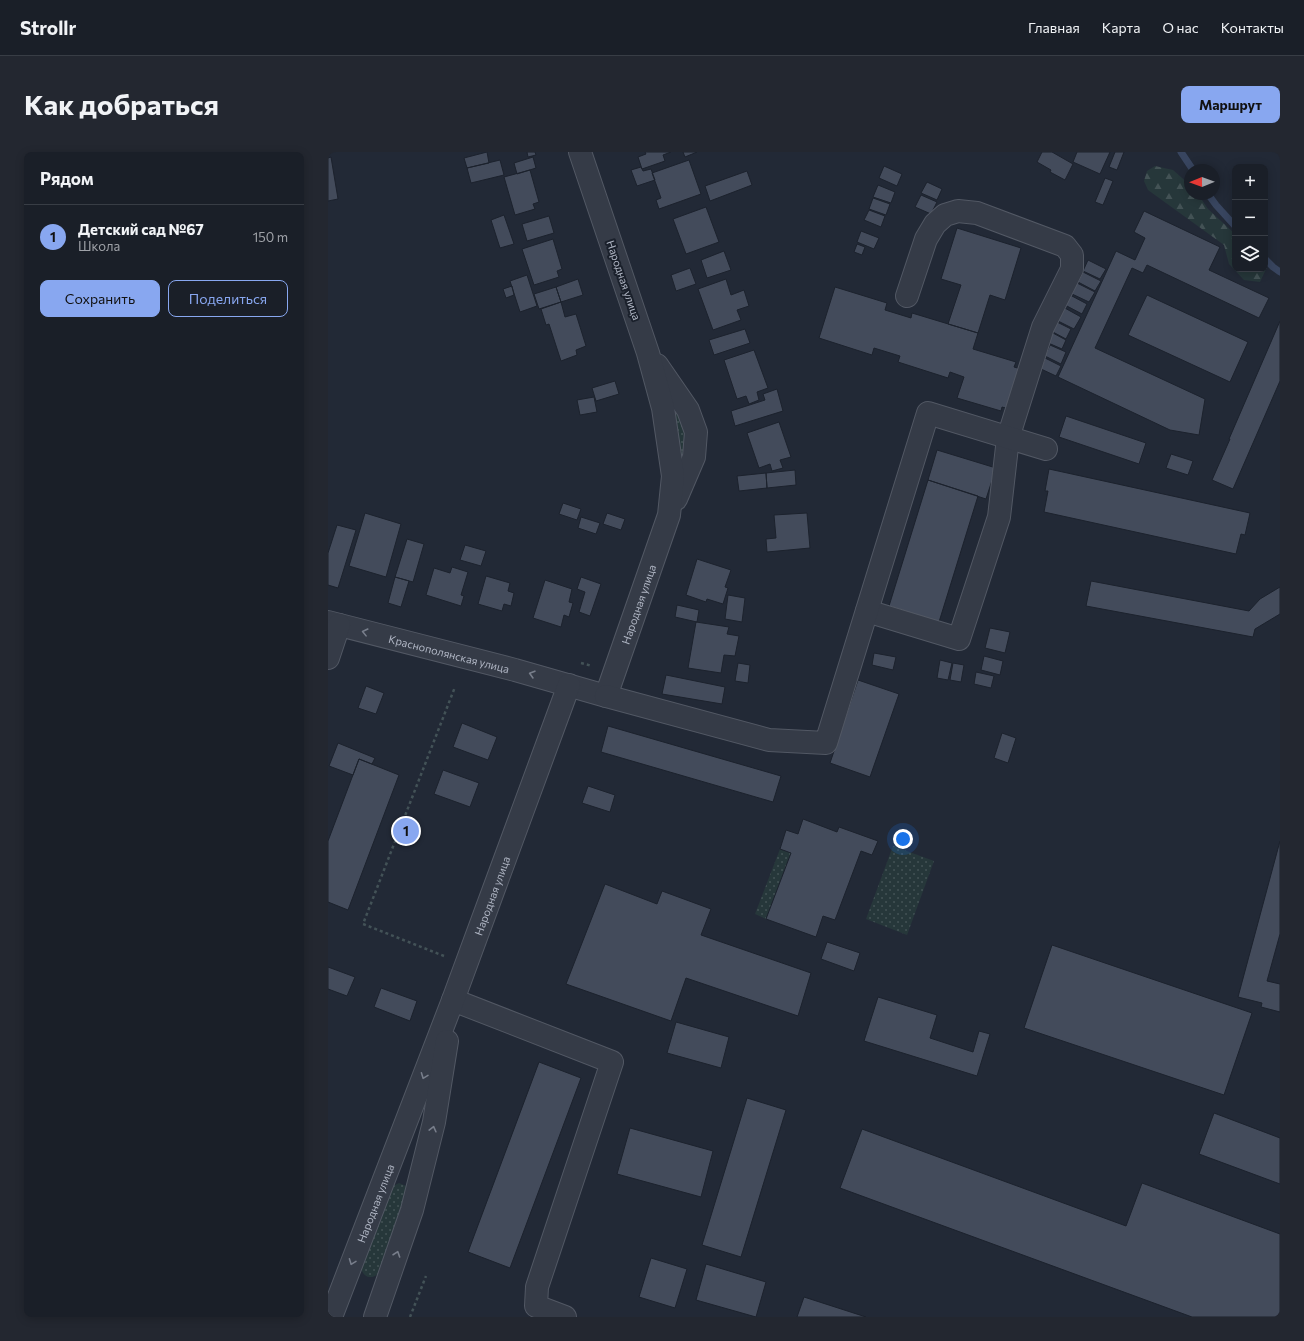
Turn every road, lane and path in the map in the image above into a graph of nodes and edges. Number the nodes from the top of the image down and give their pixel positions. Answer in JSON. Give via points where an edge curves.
{"nodes":[{"id":1,"x":580,"y":152,"type":"edge"},
{"id":2,"x":907,"y":296,"type":"dead end"},
{"id":3,"x":648,"y":353,"type":"junction"},
{"id":4,"x":1008,"y":438,"type":"junction"},
{"id":5,"x":1046,"y":449,"type":"dead end"},
{"id":6,"x":670,"y":515,"type":"junction"},
{"id":7,"x":867,"y":611,"type":"junction"},
{"id":8,"x":334,"y":624,"type":"edge"},
{"id":9,"x":328,"y":658,"type":"edge"},
{"id":10,"x":569,"y":685,"type":"junction"},
{"id":11,"x":456,"y":687,"type":"dead end"},
{"id":12,"x":606,"y":696,"type":"junction"},
{"id":13,"x":444,"y":956,"type":"dead end"},
{"id":14,"x":453,"y":1000,"type":"junction"},
{"id":15,"x":426,"y":1276,"type":"dead end"},
{"id":16,"x":331,"y":1317,"type":"edge"},
{"id":17,"x":375,"y":1317,"type":"edge"},
{"id":18,"x":410,"y":1317,"type":"edge"},
{"id":19,"x":565,"y":1317,"type":"edge"}],
"edges":[{"from":1,"to":3,"type":"street","name":"Народная улица"},
{"from":2,"to":4,"type":"street","via":[[926,238],[945,215],[958,211],[977,213],[1065,246],[1072,255],[1072,269],[1043,327]]},
{"from":3,"to":6,"type":"street","name":"Народная улица","via":[[663,408],[673,476]]},
{"from":3,"to":6,"type":"street","via":[[688,410],[696,432],[694,457]]},
{"from":4,"to":5,"type":"street"},
{"from":4,"to":7,"type":"street","via":[[928,413]]},
{"from":4,"to":7,"type":"street","via":[[1000,517],[959,639]]},
{"from":6,"to":12,"type":"street","name":"Народная улица"},
{"from":7,"to":12,"type":"street","via":[[826,743],[769,740]]},
{"from":8,"to":9,"type":"street"},
{"from":10,"to":8,"type":"street","name":"Краснополянская улица","one_way":true},
{"from":10,"to":12,"type":"street"},
{"from":10,"to":14,"type":"street","name":"Народная улица"},
{"from":11,"to":13,"type":"path","via":[[363,924]]},
{"from":14,"to":16,"type":"street","name":"Народная улица","one_way":true},
{"from":17,"to":14,"type":"street","name":"Народная улица","one_way":true,"via":[[412,1210],[431,1137]]},
{"from":14,"to":19,"type":"street","via":[[612,1062],[537,1287],[536,1306]]},
{"from":15,"to":18,"type":"path"}]}
